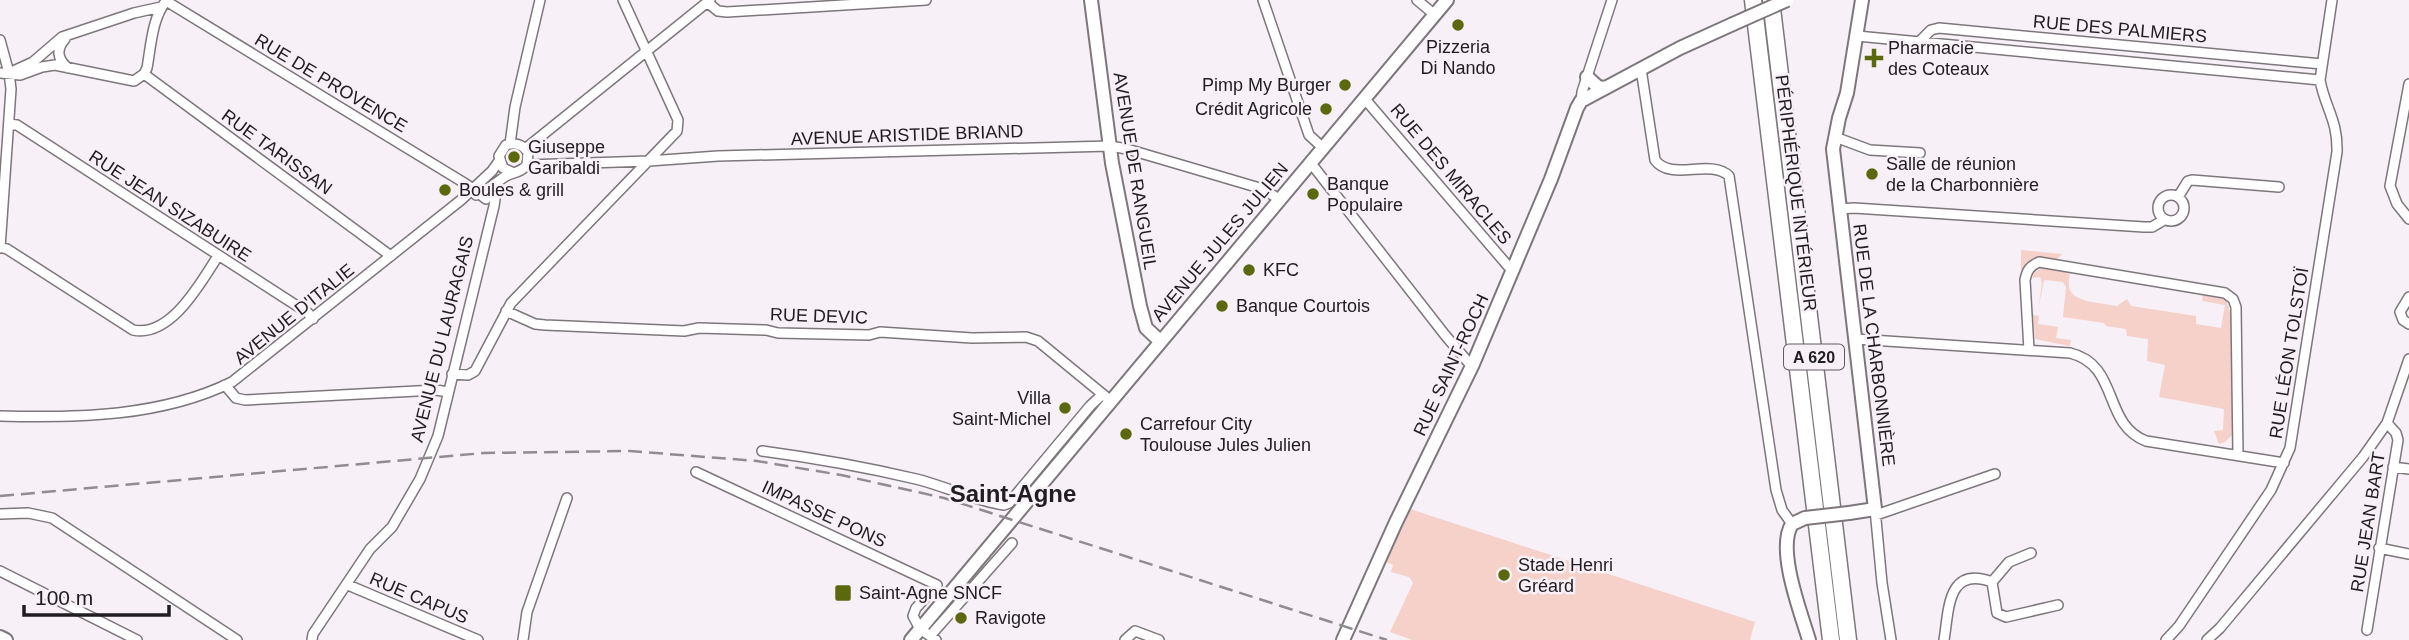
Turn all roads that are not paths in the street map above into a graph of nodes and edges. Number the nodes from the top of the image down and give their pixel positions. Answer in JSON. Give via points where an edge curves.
{"nodes":[{"id":1,"x":540,"y":0,"type":"edge"},
{"id":2,"x":623,"y":0,"type":"edge"},
{"id":3,"x":926,"y":0,"type":"edge"},
{"id":4,"x":1091,"y":0,"type":"edge"},
{"id":5,"x":1263,"y":0,"type":"edge"},
{"id":6,"x":1418,"y":0,"type":"edge"},
{"id":7,"x":1447,"y":0,"type":"edge"},
{"id":8,"x":1612,"y":0,"type":"edge"},
{"id":9,"x":1743,"y":0,"type":"edge"},
{"id":10,"x":1753,"y":0,"type":"edge"},
{"id":11,"x":1771,"y":0,"type":"edge"},
{"id":12,"x":1787,"y":0,"type":"edge"},
{"id":13,"x":1862,"y":0,"type":"edge"},
{"id":14,"x":2332,"y":0,"type":"edge"},
{"id":15,"x":709,"y":1,"type":"edge"},
{"id":16,"x":165,"y":3,"type":"edge"},
{"id":17,"x":1435,"y":15,"type":"junction"},
{"id":18,"x":68,"y":35,"type":"junction"},
{"id":19,"x":1857,"y":36,"type":"junction"},
{"id":20,"x":0,"y":40,"type":"edge"},
{"id":21,"x":1920,"y":41,"type":"junction"},
{"id":22,"x":1758,"y":45,"type":"junction"},
{"id":23,"x":646,"y":51,"type":"junction"},
{"id":24,"x":2322,"y":64,"type":"junction"},
{"id":25,"x":68,"y":68,"type":"junction"},
{"id":26,"x":1640,"y":69,"type":"junction"},
{"id":27,"x":5,"y":73,"type":"edge"},
{"id":28,"x":144,"y":74,"type":"junction"},
{"id":29,"x":1587,"y":76,"type":"junction"},
{"id":30,"x":2320,"y":80,"type":"junction"},
{"id":31,"x":2409,"y":84,"type":"edge"},
{"id":32,"x":1605,"y":88,"type":"junction"},
{"id":33,"x":1364,"y":98,"type":"junction"},
{"id":34,"x":1581,"y":101,"type":"junction"},
{"id":35,"x":9,"y":124,"type":"junction"},
{"id":36,"x":1835,"y":137,"type":"junction"},
{"id":37,"x":510,"y":144,"type":"junction"},
{"id":38,"x":1110,"y":146,"type":"junction"},
{"id":39,"x":1322,"y":148,"type":"junction"},
{"id":40,"x":525,"y":149,"type":"junction"},
{"id":41,"x":1920,"y":153,"type":"dead end"},
{"id":42,"x":499,"y":161,"type":"junction"},
{"id":43,"x":649,"y":161,"type":"junction"},
{"id":44,"x":1310,"y":162,"type":"junction"},
{"id":45,"x":527,"y":166,"type":"junction"},
{"id":46,"x":514,"y":173,"type":"junction"},
{"id":47,"x":497,"y":185,"type":"junction"},
{"id":48,"x":2279,"y":187,"type":"dead end"},
{"id":49,"x":480,"y":193,"type":"junction"},
{"id":50,"x":2178,"y":197,"type":"junction"},
{"id":51,"x":1279,"y":199,"type":"junction"},
{"id":52,"x":1839,"y":209,"type":"junction"},
{"id":53,"x":2409,"y":219,"type":"edge"},
{"id":54,"x":2164,"y":220,"type":"junction"},
{"id":55,"x":489,"y":223,"type":"junction"},
{"id":56,"x":0,"y":247,"type":"edge"},
{"id":57,"x":218,"y":256,"type":"junction"},
{"id":58,"x":391,"y":256,"type":"junction"},
{"id":59,"x":1514,"y":270,"type":"junction"},
{"id":60,"x":2409,"y":297,"type":"edge"},
{"id":61,"x":506,"y":311,"type":"junction"},
{"id":62,"x":313,"y":319,"type":"junction"},
{"id":63,"x":2409,"y":324,"type":"edge"},
{"id":64,"x":1856,"y":339,"type":"junction"},
{"id":65,"x":1160,"y":341,"type":"junction"},
{"id":66,"x":2029,"y":350,"type":"junction"},
{"id":67,"x":2409,"y":359,"type":"edge"},
{"id":68,"x":1473,"y":364,"type":"junction"},
{"id":69,"x":452,"y":374,"type":"junction"},
{"id":70,"x":229,"y":383,"type":"junction"},
{"id":71,"x":449,"y":392,"type":"junction"},
{"id":72,"x":1107,"y":398,"type":"junction"},
{"id":73,"x":0,"y":415,"type":"edge"},
{"id":74,"x":2387,"y":423,"type":"junction"},
{"id":75,"x":762,"y":451,"type":"dead end"},
{"id":76,"x":2238,"y":456,"type":"junction"},
{"id":77,"x":2284,"y":463,"type":"junction"},
{"id":78,"x":2393,"y":467,"type":"junction"},
{"id":79,"x":2409,"y":469,"type":"edge"},
{"id":80,"x":696,"y":472,"type":"dead end"},
{"id":81,"x":1994,"y":474,"type":"dead end"},
{"id":82,"x":567,"y":498,"type":"dead end"},
{"id":83,"x":1876,"y":512,"type":"junction"},
{"id":84,"x":0,"y":514,"type":"edge"},
{"id":85,"x":1791,"y":524,"type":"junction"},
{"id":86,"x":1012,"y":543,"type":"dead end"},
{"id":87,"x":2379,"y":548,"type":"junction"},
{"id":88,"x":2031,"y":553,"type":"dead end"},
{"id":89,"x":2409,"y":554,"type":"edge"},
{"id":90,"x":0,"y":571,"type":"edge"},
{"id":91,"x":1992,"y":582,"type":"junction"},
{"id":92,"x":348,"y":585,"type":"junction"},
{"id":93,"x":2058,"y":605,"type":"dead end"},
{"id":94,"x":2367,"y":630,"type":"dead end"},
{"id":95,"x":929,"y":635,"type":"edge"},
{"id":96,"x":0,"y":637,"type":"edge"},
{"id":97,"x":6,"y":640,"type":"edge"},
{"id":98,"x":137,"y":640,"type":"edge"},
{"id":99,"x":237,"y":640,"type":"edge"},
{"id":100,"x":312,"y":640,"type":"edge"},
{"id":101,"x":478,"y":640,"type":"edge"},
{"id":102,"x":523,"y":640,"type":"edge"},
{"id":103,"x":911,"y":640,"type":"edge"},
{"id":104,"x":1125,"y":640,"type":"edge"},
{"id":105,"x":1159,"y":640,"type":"edge"},
{"id":106,"x":1343,"y":640,"type":"edge"},
{"id":107,"x":1809,"y":640,"type":"edge"},
{"id":108,"x":1831,"y":640,"type":"edge"},
{"id":109,"x":1848,"y":640,"type":"edge"},
{"id":110,"x":1891,"y":640,"type":"edge"},
{"id":111,"x":1944,"y":640,"type":"edge"},
{"id":112,"x":2166,"y":640,"type":"edge"},
{"id":113,"x":2207,"y":640,"type":"edge"}],
"edges":[{"from":1,"to":37,"type":"street"},
{"from":2,"to":23,"type":"street"},
{"from":3,"to":15,"type":"street","via":[[727,12]]},
{"from":4,"to":38,"type":"street","name":"AVENUE DE RANGUEIL"},
{"from":5,"to":39,"type":"street","via":[[1309,135]]},
{"from":6,"to":17,"type":"street"},
{"from":7,"to":17,"type":"street","name":"AVENUE JULES JULIEN"},
{"from":8,"to":29,"type":"street"},
{"from":9,"to":22,"type":"highway","via":[[1746,27]]},
{"from":10,"to":22,"type":"highway","name":"PÉRIPHÉRIQUE INTÉRIEUR","number":"A 620"},
{"from":11,"to":109,"type":"highway","number":"A 620"},
{"from":12,"to":26,"type":"street","bridge":true},
{"from":13,"to":19,"type":"street","name":"RUE DE LA CHARBONNIÈRE"},
{"from":14,"to":24,"type":"street"},
{"from":15,"to":23,"type":"street"},
{"from":16,"to":18,"type":"street"},
{"from":16,"to":28,"type":"street"},
{"from":16,"to":49,"type":"street","name":"RUE DE PROVENCE"},
{"from":17,"to":33,"type":"street","name":"AVENUE JULES JULIEN"},
{"from":18,"to":25,"type":"street","via":[[58,50]]},
{"from":18,"to":27,"type":"street","via":[[33,62]]},
{"from":19,"to":21,"type":"street","name":"RUE DES PALMIERS"},
{"from":19,"to":36,"type":"street","name":"RUE DE LA CHARBONNIÈRE"},
{"from":20,"to":27,"type":"street"},
{"from":21,"to":24,"type":"street","name":"RUE DES PALMIERS","via":[[1939,28]]},
{"from":21,"to":30,"type":"street","name":"RUE DES PALMIERS"},
{"from":22,"to":108,"type":"highway","name":"PÉRIPHÉRIQUE INTÉRIEUR","number":"A 620"},
{"from":23,"to":40,"type":"street"},
{"from":23,"to":43,"type":"street","via":[[678,120],[677,131]]},
{"from":24,"to":30,"type":"street"},
{"from":25,"to":27,"type":"street","via":[[48,65],[20,75]]},
{"from":25,"to":28,"type":"street","via":[[130,81]]},
{"from":26,"to":32,"type":"street"},
{"from":26,"to":85,"type":"street","via":[[1659,166],[1717,170],[1729,176],[1776,489]]},
{"from":27,"to":35,"type":"street","via":[[11,89]]},
{"from":28,"to":58,"type":"street","name":"RUE TARISSAN"},
{"from":29,"to":32,"type":"street"},
{"from":29,"to":34,"type":"street"},
{"from":30,"to":77,"type":"street","name":"RUE LÉON TOLSTOÏ","via":[[2336,125],[2337,152]]},
{"from":31,"to":53,"type":"street","via":[[2390,186]]},
{"from":32,"to":34,"type":"street"},
{"from":33,"to":39,"type":"street","name":"AVENUE JULES JULIEN"},
{"from":33,"to":59,"type":"street","name":"RUE DES MIRACLES"},
{"from":34,"to":59,"type":"street","name":"RUE SAINT-ROCH"},
{"from":35,"to":56,"type":"street"},
{"from":35,"to":57,"type":"street","name":"RUE JEAN SIZABUIRE"},
{"from":36,"to":41,"type":"street","via":[[1870,150]]},
{"from":36,"to":52,"type":"street","name":"RUE DE LA CHARBONNIÈRE"},
{"from":37,"to":40,"type":"street"},
{"from":37,"to":42,"type":"street","via":[[502,148]]},
{"from":38,"to":43,"type":"street","name":"AVENUE ARISTIDE BRIAND"},
{"from":38,"to":51,"type":"street","name":"AVENUE ARISTIDE BRIAND","via":[[1263,189]]},
{"from":38,"to":65,"type":"street","name":"AVENUE DE RANGUEIL","via":[[1143,320]]},
{"from":39,"to":44,"type":"street","name":"AVENUE JULES JULIEN"},
{"from":40,"to":45,"type":"street"},
{"from":42,"to":46,"type":"street"},
{"from":42,"to":49,"type":"street"},
{"from":43,"to":45,"type":"street","name":"AVENUE ARISTIDE BRIAND"},
{"from":43,"to":61,"type":"street"},
{"from":44,"to":51,"type":"street","name":"AVENUE JULES JULIEN"},
{"from":44,"to":68,"type":"street"},
{"from":45,"to":46,"type":"street"},
{"from":46,"to":47,"type":"street"},
{"from":47,"to":49,"type":"street","name":"AVENUE D'ITALIE"},
{"from":47,"to":55,"type":"street","name":"AVENUE DU LAURAGAIS"},
{"from":48,"to":50,"type":"street","via":[[2192,180]]},
{"from":49,"to":55,"type":"street","name":"AVENUE DU LAURAGAIS","via":[[489,207]]},
{"from":49,"to":58,"type":"street","name":"AVENUE D'ITALIE","via":[[461,200]]},
{"from":50,"to":54,"type":"street","via":[[2183,213],[2175,221]]},
{"from":50,"to":54,"type":"street","via":[[2166,195],[2158,203]]},
{"from":51,"to":65,"type":"street","name":"AVENUE JULES JULIEN"},
{"from":52,"to":54,"type":"street","via":[[2152,228]]},
{"from":52,"to":64,"type":"street","name":"RUE DE LA CHARBONNIÈRE"},
{"from":55,"to":69,"type":"street","name":"AVENUE DU LAURAGAIS"},
{"from":56,"to":57,"type":"street","via":[[141,332],[185,305]]},
{"from":57,"to":62,"type":"street","name":"RUE JEAN SIZABUIRE"},
{"from":58,"to":62,"type":"street","name":"AVENUE D'ITALIE"},
{"from":59,"to":68,"type":"street","name":"RUE SAINT-ROCH"},
{"from":60,"to":63,"type":"street","via":[[2400,312]]},
{"from":61,"to":69,"type":"street","via":[[475,371]]},
{"from":61,"to":72,"type":"street","name":"RUE DEVIC","via":[[534,324],[600,328],[1026,337],[1038,341]]},
{"from":62,"to":70,"type":"street","name":"AVENUE D'ITALIE"},
{"from":64,"to":66,"type":"street"},
{"from":64,"to":83,"type":"street","name":"RUE DE LA CHARBONNIÈRE"},
{"from":65,"to":72,"type":"street","name":"AVENUE JULES JULIEN"},
{"from":66,"to":76,"type":"street","via":[[2084,356],[2094,364],[2122,423],[2136,437]]},
{"from":66,"to":76,"type":"street","via":[[2025,280],[2027,271],[2039,262],[2225,293],[2236,307]]},
{"from":67,"to":74,"type":"street"},
{"from":68,"to":106,"type":"street","name":"RUE SAINT-ROCH"},
{"from":69,"to":71,"type":"street","name":"AVENUE DU LAURAGAIS"},
{"from":70,"to":71,"type":"street","via":[[241,399]]},
{"from":70,"to":73,"type":"street","name":"AVENUE D'ITALIE","via":[[197,396],[131,411],[53,418]]},
{"from":71,"to":92,"type":"street","name":"AVENUE DU LAURAGAIS","via":[[420,479]]},
{"from":72,"to":75,"type":"street","name":"AVENUE JULES JULIEN","via":[[1090,406],[1009,503],[998,504],[874,469]]},
{"from":72,"to":95,"type":"street","name":"AVENUE JULES JULIEN"},
{"from":74,"to":78,"type":"street","name":"RUE JEAN BART","via":[[2398,440]]},
{"from":74,"to":113,"type":"street"},
{"from":76,"to":77,"type":"street"},
{"from":77,"to":112,"type":"street","name":"RUE LÉON TOLSTOÏ","via":[[2271,490]]},
{"from":78,"to":79,"type":"street"},
{"from":78,"to":87,"type":"street","name":"RUE JEAN BART"},
{"from":80,"to":95,"type":"street","name":"IMPASSE PONS","via":[[937,585],[913,616]]},
{"from":81,"to":83,"type":"street"},
{"from":82,"to":102,"type":"street","via":[[527,612]]},
{"from":83,"to":85,"type":"street","bridge":true,"via":[[1805,518]]},
{"from":83,"to":110,"type":"street","name":"RUE DE LA CHARBONNIÈRE"},
{"from":84,"to":99,"type":"street","via":[[52,518]]},
{"from":85,"to":107,"type":"street","via":[[1789,569]]},
{"from":86,"to":95,"type":"street"},
{"from":87,"to":89,"type":"street"},
{"from":87,"to":94,"type":"street","name":"RUE JEAN BART"},
{"from":88,"to":91,"type":"street","via":[[2009,562]]},
{"from":90,"to":98,"type":"street"},
{"from":91,"to":93,"type":"street","via":[[1997,613],[2006,617]]},
{"from":91,"to":111,"type":"street","via":[[1972,578],[1953,589]]},
{"from":92,"to":100,"type":"street","name":"AVENUE DU LAURAGAIS"},
{"from":92,"to":101,"type":"street","name":"RUE CAPUS"},
{"from":95,"to":103,"type":"street","name":"AVENUE JULES JULIEN"},
{"from":96,"to":97,"type":"street"},
{"from":104,"to":105,"type":"street","via":[[1135,631]]}]}
